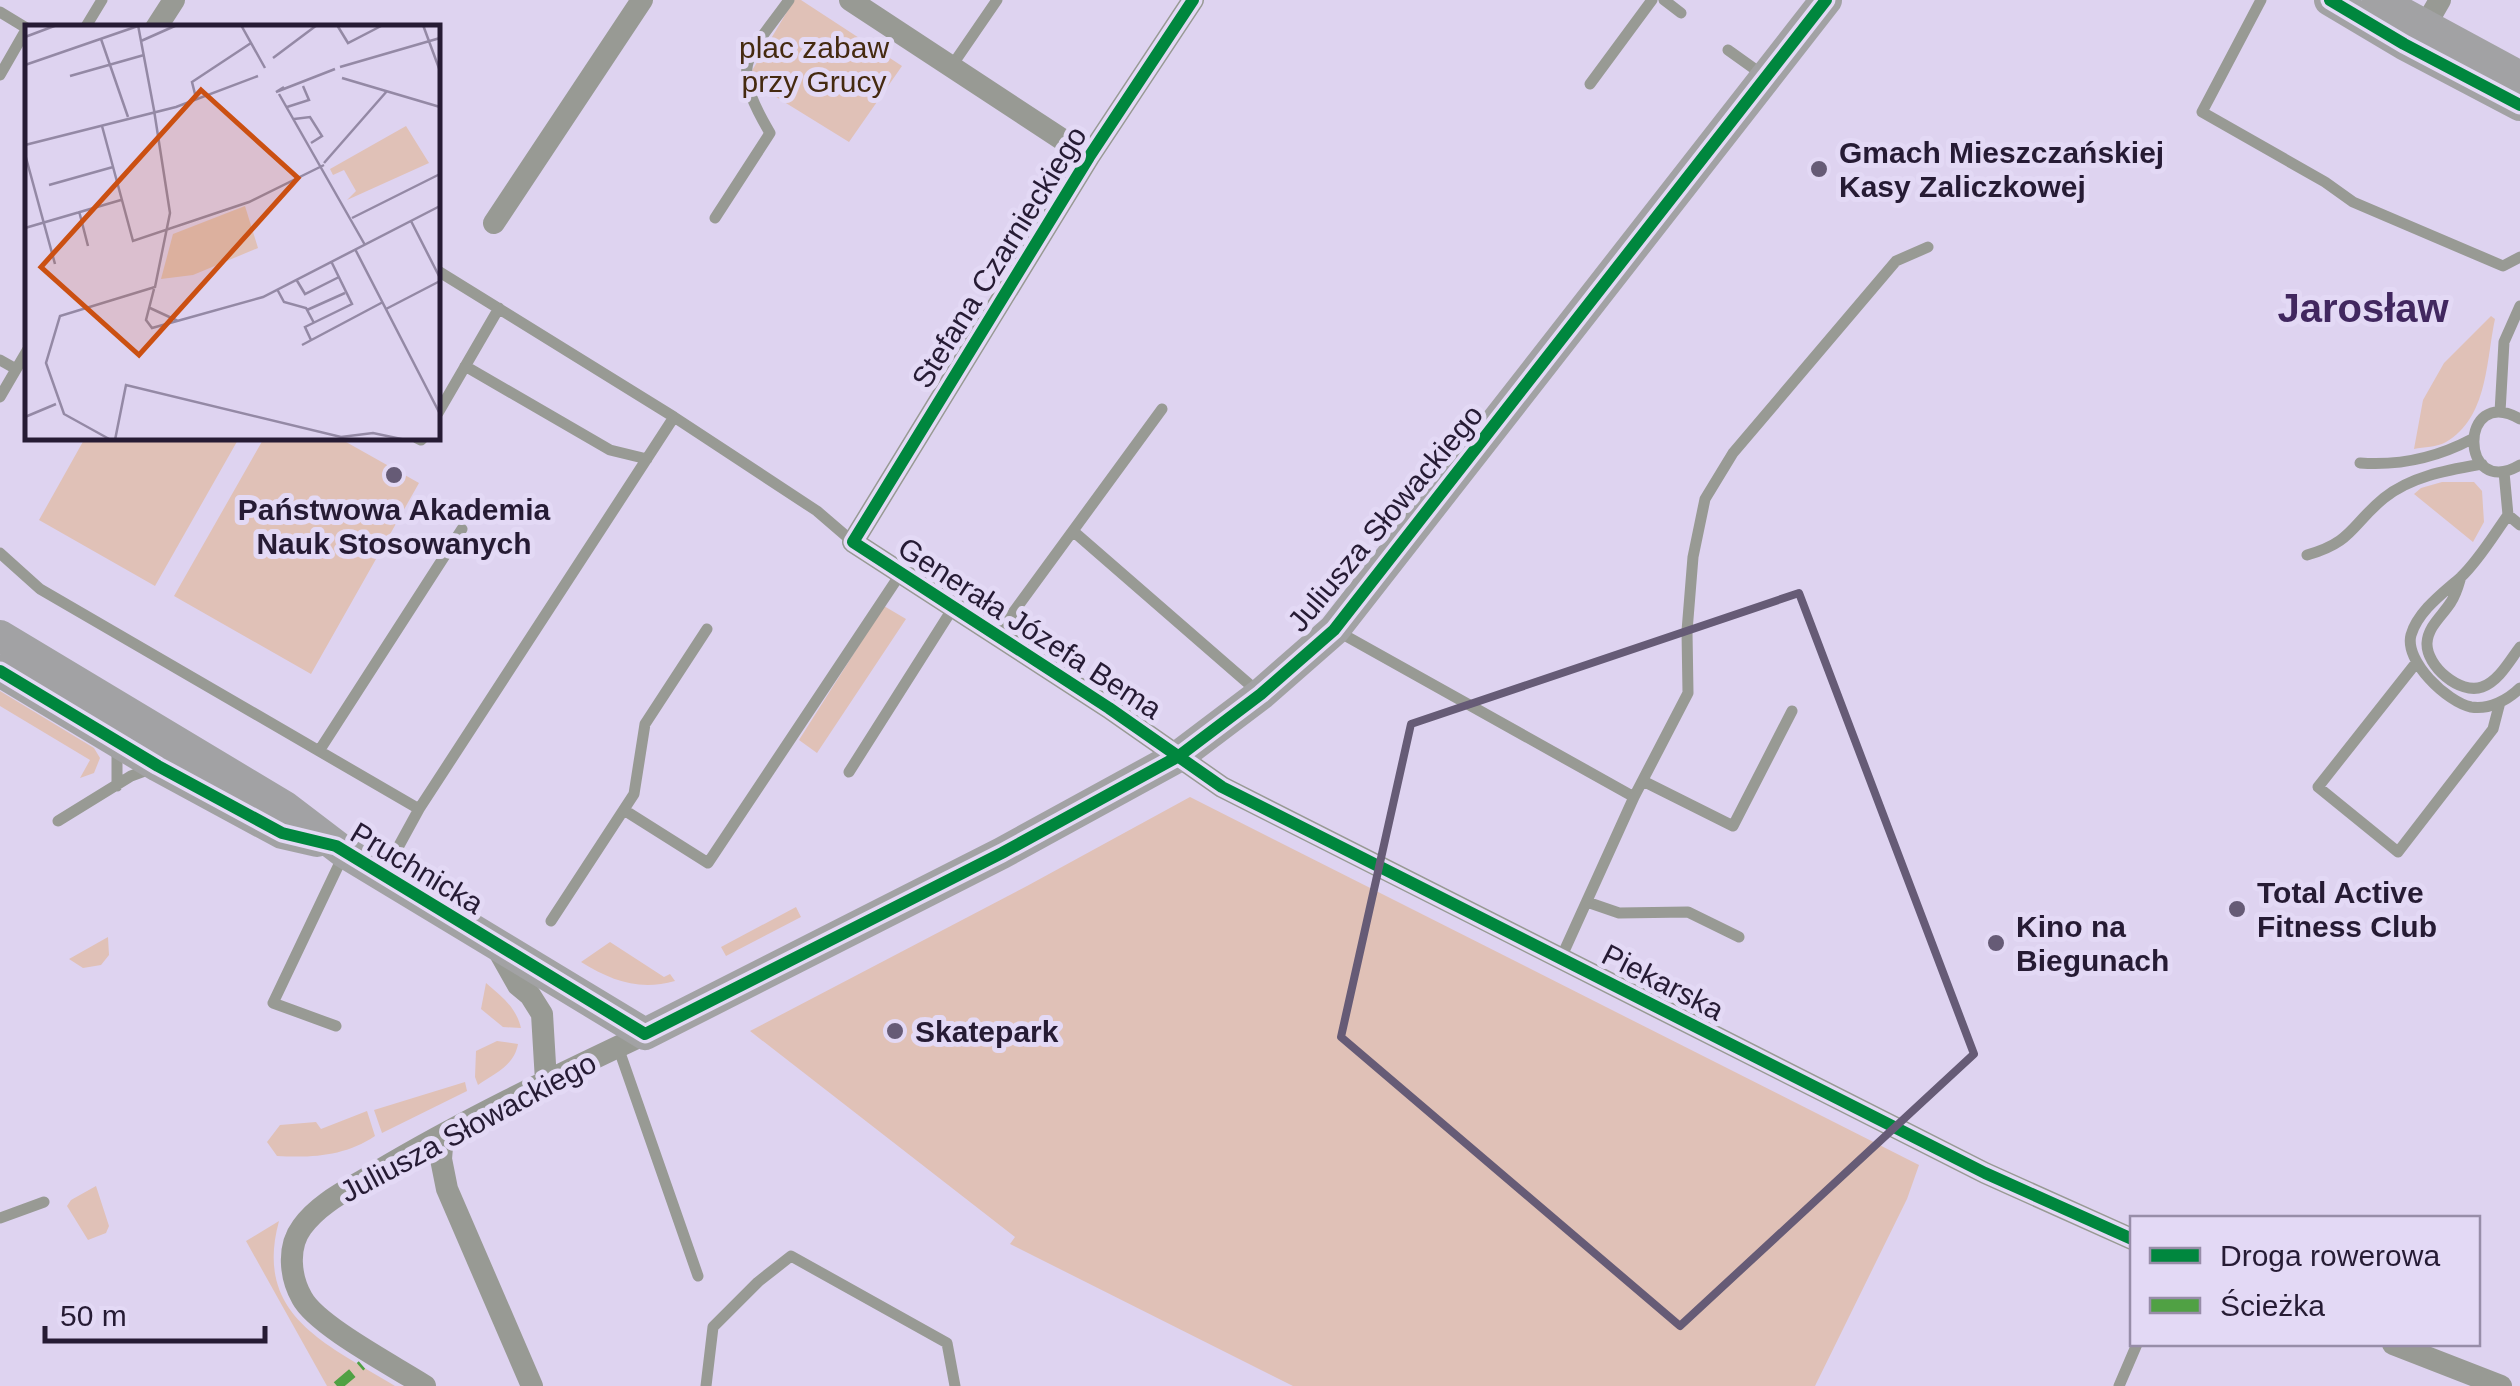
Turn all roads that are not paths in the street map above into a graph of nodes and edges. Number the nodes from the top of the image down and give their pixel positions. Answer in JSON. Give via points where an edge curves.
{"nodes":[{"id":1,"x":102,"y":0,"type":"edge"},
{"id":2,"x":174,"y":0,"type":"edge"},
{"id":3,"x":642,"y":0,"type":"edge"},
{"id":4,"x":788,"y":0,"type":"edge"},
{"id":5,"x":850,"y":0,"type":"edge"},
{"id":6,"x":997,"y":0,"type":"edge"},
{"id":7,"x":1192,"y":0,"type":"edge"},
{"id":8,"x":1652,"y":0,"type":"edge"},
{"id":9,"x":1664,"y":0,"type":"edge"},
{"id":10,"x":1826,"y":0,"type":"edge"},
{"id":11,"x":2260,"y":0,"type":"edge"},
{"id":12,"x":2330,"y":0,"type":"edge"},
{"id":13,"x":2378,"y":0,"type":"edge"},
{"id":14,"x":0,"y":12,"type":"edge"},
{"id":15,"x":1681,"y":13,"type":"dead end"},
{"id":16,"x":2432,"y":13,"type":"edge"},
{"id":17,"x":88,"y":25,"type":"edge"},
{"id":18,"x":158,"y":25,"type":"edge"},
{"id":19,"x":25,"y":27,"type":"edge"},
{"id":20,"x":25,"y":31,"type":"edge"},
{"id":21,"x":1728,"y":50,"type":"dead end"},
{"id":22,"x":4,"y":60,"type":"edge"},
{"id":23,"x":951,"y":67,"type":"junction"},
{"id":24,"x":0,"y":75,"type":"edge"},
{"id":25,"x":1766,"y":77,"type":"junction"},
{"id":26,"x":2520,"y":77,"type":"edge"},
{"id":27,"x":1590,"y":84,"type":"dead end"},
{"id":28,"x":2520,"y":104,"type":"edge"},
{"id":29,"x":1089,"y":157,"type":"junction"},
{"id":30,"x":715,"y":218,"type":"dead end"},
{"id":31,"x":494,"y":224,"type":"dead end"},
{"id":32,"x":1928,"y":247,"type":"dead end"},
{"id":33,"x":2520,"y":258,"type":"edge"},
{"id":34,"x":440,"y":272,"type":"edge"},
{"id":35,"x":2520,"y":306,"type":"edge"},
{"id":36,"x":499,"y":308,"type":"junction"},
{"id":37,"x":25,"y":354,"type":"edge"},
{"id":38,"x":0,"y":360,"type":"edge"},
{"id":39,"x":464,"y":366,"type":"junction"},
{"id":40,"x":16,"y":369,"type":"junction"},
{"id":41,"x":0,"y":398,"type":"edge"},
{"id":42,"x":1162,"y":408,"type":"dead end"},
{"id":43,"x":440,"y":409,"type":"edge"},
{"id":44,"x":2500,"y":412,"type":"junction"},
{"id":45,"x":674,"y":417,"type":"junction"},
{"id":46,"x":2520,"y":419,"type":"edge"},
{"id":47,"x":2472,"y":440,"type":"junction"},
{"id":48,"x":647,"y":459,"type":"junction"},
{"id":49,"x":2360,"y":463,"type":"dead end"},
{"id":50,"x":2482,"y":464,"type":"junction"},
{"id":51,"x":2520,"y":465,"type":"edge"},
{"id":52,"x":2504,"y":472,"type":"junction"},
{"id":53,"x":2508,"y":516,"type":"junction"},
{"id":54,"x":2520,"y":525,"type":"edge"},
{"id":55,"x":462,"y":529,"type":"dead end"},
{"id":56,"x":1074,"y":531,"type":"junction"},
{"id":57,"x":853,"y":542,"type":"junction"},
{"id":58,"x":0,"y":553,"type":"edge"},
{"id":59,"x":2308,"y":555,"type":"dead end"},
{"id":60,"x":901,"y":573,"type":"junction"},
{"id":61,"x":2462,"y":576,"type":"junction"},
{"id":62,"x":954,"y":608,"type":"junction"},
{"id":63,"x":708,"y":630,"type":"dead end"},
{"id":64,"x":1334,"y":630,"type":"junction"},
{"id":65,"x":996,"y":636,"type":"junction"},
{"id":66,"x":2520,"y":647,"type":"edge"},
{"id":67,"x":3,"y":648,"type":"edge"},
{"id":68,"x":2416,"y":663,"type":"junction"},
{"id":69,"x":2520,"y":688,"type":"edge"},
{"id":70,"x":1261,"y":694,"type":"junction"},
{"id":71,"x":2500,"y":702,"type":"junction"},
{"id":72,"x":113,"y":704,"type":"junction"},
{"id":73,"x":1792,"y":712,"type":"dead end"},
{"id":74,"x":116,"y":741,"type":"junction"},
{"id":75,"x":319,"y":751,"type":"junction"},
{"id":76,"x":1179,"y":756,"type":"junction"},
{"id":77,"x":158,"y":766,"type":"junction"},
{"id":78,"x":849,"y":772,"type":"dead end"},
{"id":79,"x":1643,"y":781,"type":"junction"},
{"id":80,"x":117,"y":786,"type":"junction"},
{"id":81,"x":1634,"y":797,"type":"junction"},
{"id":82,"x":419,"y":809,"type":"junction"},
{"id":83,"x":624,"y":810,"type":"junction"},
{"id":84,"x":58,"y":821,"type":"dead end"},
{"id":85,"x":340,"y":849,"type":"junction"},
{"id":86,"x":382,"y":876,"type":"junction"},
{"id":87,"x":1586,"y":902,"type":"junction"},
{"id":88,"x":551,"y":921,"type":"dead end"},
{"id":89,"x":1740,"y":937,"type":"dead end"},
{"id":90,"x":496,"y":946,"type":"junction"},
{"id":91,"x":1561,"y":958,"type":"junction"},
{"id":92,"x":336,"y":1026,"type":"dead end"},
{"id":93,"x":632,"y":1040,"type":"junction"},
{"id":94,"x":546,"y":1081,"type":"junction"},
{"id":95,"x":443,"y":1135,"type":"junction"},
{"id":96,"x":44,"y":1202,"type":"dead end"},
{"id":97,"x":0,"y":1218,"type":"edge"},
{"id":98,"x":2130,"y":1237,"type":"edge"},
{"id":99,"x":698,"y":1276,"type":"dead end"},
{"id":100,"x":2136,"y":1346,"type":"edge"},
{"id":101,"x":2398,"y":1346,"type":"edge"},
{"id":102,"x":425,"y":1386,"type":"edge"},
{"id":103,"x":532,"y":1386,"type":"edge"},
{"id":104,"x":706,"y":1386,"type":"edge"},
{"id":105,"x":954,"y":1386,"type":"edge"},
{"id":106,"x":2119,"y":1386,"type":"edge"},
{"id":107,"x":2501,"y":1386,"type":"edge"}],
"edges":[{"from":1,"to":17,"type":"lane"},
{"from":2,"to":18,"type":"street"},
{"from":3,"to":31,"type":"street"},
{"from":4,"to":30,"type":"lane","via":[[745,62],[746,87],[770,133]]},
{"from":5,"to":23,"type":"street"},
{"from":6,"to":23,"type":"lane"},
{"from":7,"to":29,"type":"street","name":"Stefana Czarnieckiego"},
{"from":8,"to":27,"type":"lane"},
{"from":9,"to":15,"type":"lane"},
{"from":10,"to":25,"type":"main road","name":"Juliusza Słowackiego"},
{"from":11,"to":33,"type":"lane","via":[[2202,112],[2353,202],[2503,266]]},
{"from":12,"to":28,"type":"main road"},
{"from":13,"to":16,"type":"main road"},
{"from":14,"to":19,"type":"lane"},
{"from":16,"to":26,"type":"main road"},
{"from":20,"to":22,"type":"lane"},
{"from":21,"to":25,"type":"lane"},
{"from":22,"to":24,"type":"lane"},
{"from":23,"to":29,"type":"street"},
{"from":25,"to":64,"type":"main road","name":"Juliusza Słowackiego"},
{"from":29,"to":57,"type":"street","name":"Stefana Czarnieckiego"},
{"from":32,"to":79,"type":"lane","via":[[1896,261],[1733,453],[1706,499],[1693,557],[1688,693]]},
{"from":34,"to":36,"type":"lane"},
{"from":35,"to":44,"type":"lane","via":[[2504,342]]},
{"from":36,"to":39,"type":"lane"},
{"from":36,"to":45,"type":"lane"},
{"from":37,"to":40,"type":"lane"},
{"from":38,"to":40,"type":"lane"},
{"from":39,"to":43,"type":"lane"},
{"from":39,"to":48,"type":"lane","via":[[610,450]]},
{"from":40,"to":41,"type":"lane"},
{"from":42,"to":56,"type":"lane"},
{"from":44,"to":46,"type":"lane"},
{"from":44,"to":47,"type":"lane","via":[[2478,424]]},
{"from":45,"to":48,"type":"lane"},
{"from":45,"to":57,"type":"lane"},
{"from":47,"to":49,"type":"lane","via":[[2424,459]]},
{"from":47,"to":50,"type":"lane"},
{"from":48,"to":82,"type":"lane"},
{"from":50,"to":52,"type":"lane"},
{"from":50,"to":59,"type":"lane","via":[[2399,488],[2350,535]]},
{"from":51,"to":52,"type":"lane"},
{"from":52,"to":53,"type":"lane"},
{"from":53,"to":54,"type":"lane"},
{"from":53,"to":61,"type":"lane"},
{"from":55,"to":75,"type":"lane"},
{"from":56,"to":65,"type":"lane"},
{"from":56,"to":70,"type":"lane"},
{"from":57,"to":60,"type":"street","name":"Generała Józefa Bema"},
{"from":58,"to":75,"type":"lane","via":[[40,590]]},
{"from":60,"to":62,"type":"street","name":"Generała Józefa Bema"},
{"from":60,"to":83,"type":"lane","via":[[708,863]]},
{"from":61,"to":66,"type":"lane","via":[[2428,636],[2431,660],[2461,686],[2477,689],[2492,682]]},
{"from":61,"to":68,"type":"lane","via":[[2414,628],[2409,640]]},
{"from":62,"to":65,"type":"street","name":"Generała Józefa Bema"},
{"from":62,"to":78,"type":"lane"},
{"from":63,"to":83,"type":"lane","via":[[645,724],[634,794]]},
{"from":64,"to":70,"type":"main road","name":"Juliusza Słowackiego"},
{"from":64,"to":81,"type":"lane"},
{"from":65,"to":76,"type":"street","name":"Generała Józefa Bema"},
{"from":67,"to":72,"type":"main road","name":"Pruchnicka"},
{"from":67,"to":74,"type":"main road","name":"Pruchnicka"},
{"from":68,"to":71,"type":"lane","via":[[2458,702]]},
{"from":68,"to":71,"type":"lane","via":[[2318,787],[2398,852],[2493,729]]},
{"from":69,"to":71,"type":"lane"},
{"from":70,"to":76,"type":"main road","name":"Juliusza Słowackiego"},
{"from":72,"to":74,"type":"lane"},
{"from":72,"to":85,"type":"main road","name":"Pruchnicka"},
{"from":73,"to":79,"type":"lane","via":[[1733,826]]},
{"from":74,"to":77,"type":"main road","name":"Pruchnicka"},
{"from":74,"to":80,"type":"lane"},
{"from":75,"to":82,"type":"lane"},
{"from":76,"to":91,"type":"street","name":"Piekarska","via":[[1222,788]]},
{"from":76,"to":93,"type":"main road","name":"Juliusza Słowackiego"},
{"from":77,"to":80,"type":"lane"},
{"from":77,"to":85,"type":"main road","name":"Pruchnicka","via":[[282,833]]},
{"from":79,"to":81,"type":"lane"},
{"from":80,"to":84,"type":"lane"},
{"from":81,"to":87,"type":"lane"},
{"from":82,"to":86,"type":"lane"},
{"from":83,"to":88,"type":"lane"},
{"from":85,"to":86,"type":"main road","name":"Pruchnicka"},
{"from":85,"to":92,"type":"lane","via":[[273,1002]]},
{"from":86,"to":90,"type":"main road","name":"Pruchnicka"},
{"from":87,"to":89,"type":"lane","via":[[1619,912],[1688,912]]},
{"from":87,"to":91,"type":"lane"},
{"from":90,"to":93,"type":"main road","name":"Pruchnicka"},
{"from":90,"to":94,"type":"street","name":"Pruchnicka","via":[[542,1014]]},
{"from":91,"to":98,"type":"street","name":"Piekarska","via":[[1986,1173]]},
{"from":93,"to":94,"type":"street","name":"Juliusza Słowackiego"},
{"from":93,"to":99,"type":"lane"},
{"from":94,"to":95,"type":"street","name":"Juliusza Słowackiego"},
{"from":95,"to":102,"type":"street","name":"Juliusza Słowackiego","via":[[324,1204],[291,1250],[303,1301]]},
{"from":95,"to":103,"type":"street","via":[[447,1188]]},
{"from":96,"to":97,"type":"lane"},
{"from":100,"to":106,"type":"lane"},
{"from":101,"to":107,"type":"street"},
{"from":104,"to":105,"type":"lane","via":[[713,1327],[791,1256],[947,1343]]}]}
